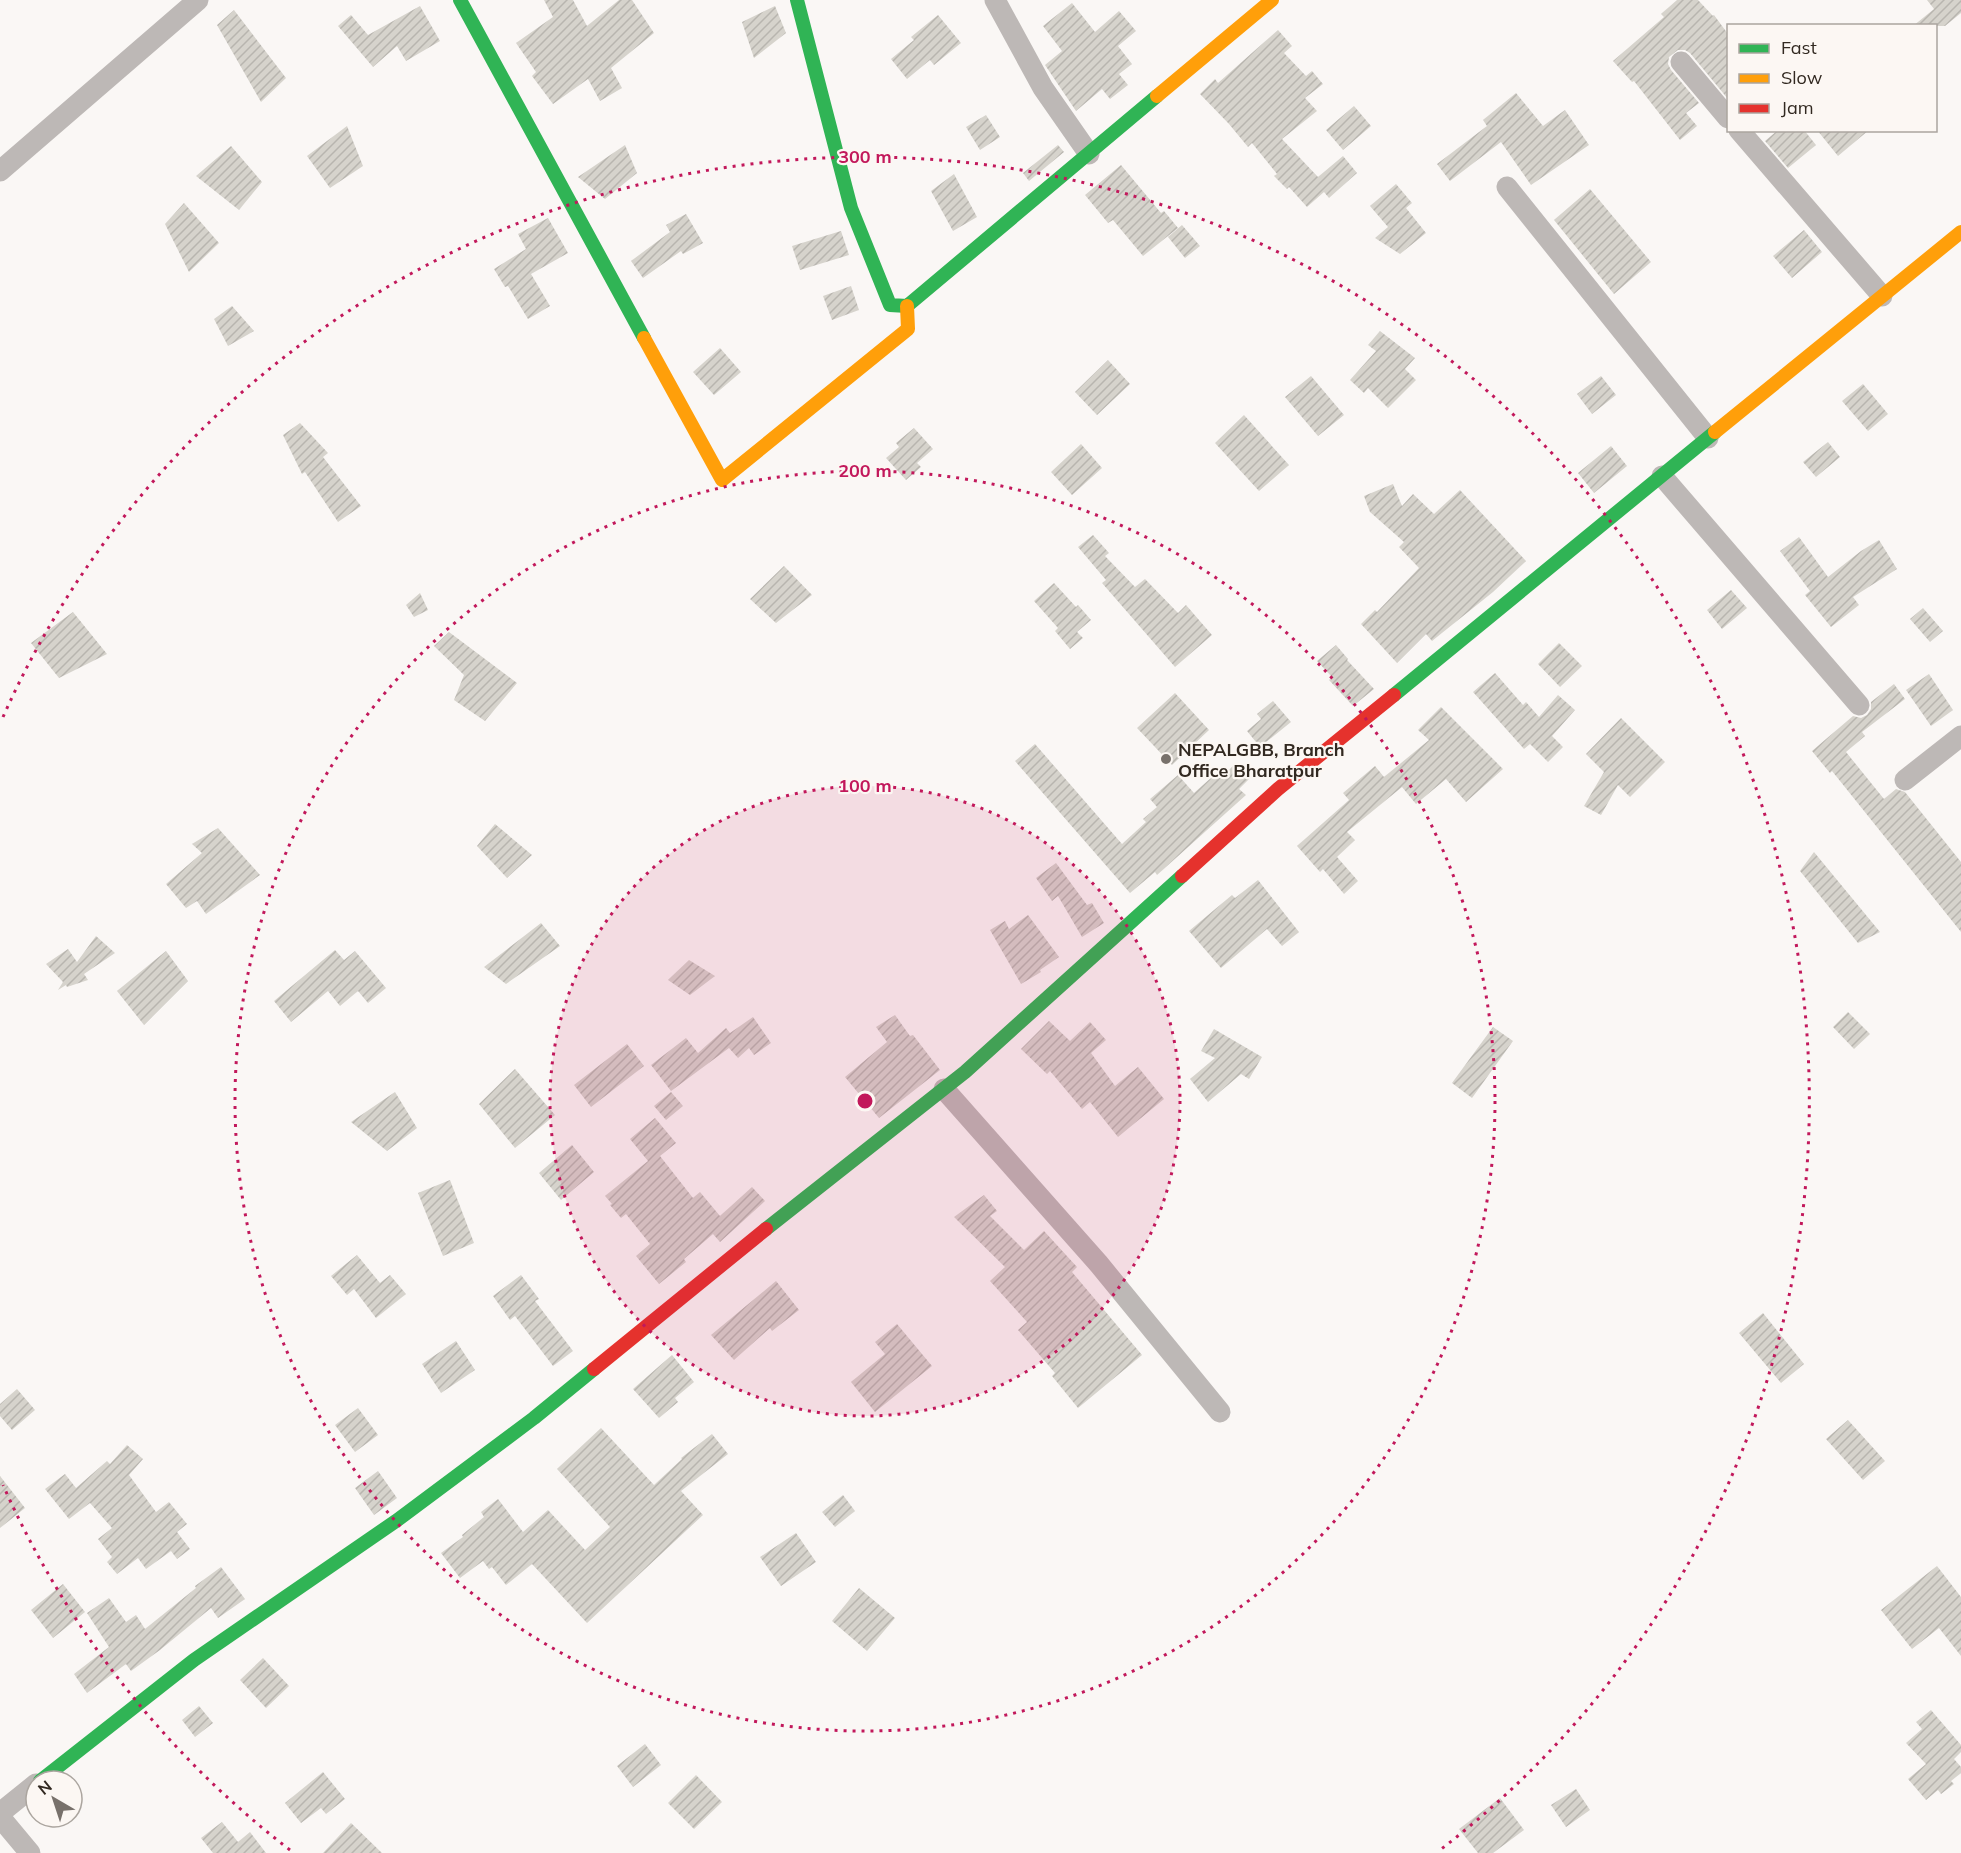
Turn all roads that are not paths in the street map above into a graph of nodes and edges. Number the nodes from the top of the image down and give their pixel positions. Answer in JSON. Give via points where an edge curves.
{"nodes":[{"id":1,"x":198,"y":0,"type":"edge"},
{"id":2,"x":460,"y":0,"type":"edge"},
{"id":3,"x":796,"y":0,"type":"edge"},
{"id":4,"x":995,"y":0,"type":"edge"},
{"id":5,"x":1272,"y":0,"type":"edge"},
{"id":6,"x":1681,"y":62,"type":"dead end"},
{"id":7,"x":1727,"y":117,"type":"edge"},
{"id":8,"x":1742,"y":132,"type":"edge"},
{"id":9,"x":1089,"y":154,"type":"junction"},
{"id":10,"x":0,"y":171,"type":"edge"},
{"id":11,"x":1507,"y":188,"type":"dead end"},
{"id":12,"x":1961,"y":232,"type":"edge"},
{"id":13,"x":1882,"y":296,"type":"junction"},
{"id":14,"x":906,"y":306,"type":"junction"},
{"id":15,"x":1708,"y":438,"type":"junction"},
{"id":16,"x":1662,"y":476,"type":"junction"},
{"id":17,"x":1859,"y":705,"type":"dead end"},
{"id":18,"x":1961,"y":736,"type":"edge"},
{"id":19,"x":1905,"y":780,"type":"dead end"},
{"id":20,"x":944,"y":1089,"type":"junction"},
{"id":21,"x":1220,"y":1412,"type":"dead end"},
{"id":22,"x":55,"y":1769,"type":"edge"},
{"id":23,"x":24,"y":1794,"type":"edge"},
{"id":24,"x":0,"y":1815,"type":"edge"},
{"id":25,"x":30,"y":1853,"type":"edge"}],
"edges":[{"from":1,"to":10,"type":"street"},
{"from":2,"to":14,"type":"street","via":[[722,480],[908,329]]},
{"from":3,"to":14,"type":"street","via":[[851,208],[890,305]]},
{"from":4,"to":9,"type":"street","via":[[1043,88]]},
{"from":5,"to":9,"type":"street"},
{"from":6,"to":7,"type":"street"},
{"from":8,"to":13,"type":"street"},
{"from":9,"to":14,"type":"street"},
{"from":11,"to":15,"type":"street"},
{"from":12,"to":13,"type":"street"},
{"from":13,"to":15,"type":"street"},
{"from":15,"to":16,"type":"street"},
{"from":16,"to":17,"type":"street"},
{"from":16,"to":20,"type":"street","via":[[1278,789]]},
{"from":18,"to":19,"type":"street"},
{"from":20,"to":21,"type":"street","via":[[1098,1263]]},
{"from":20,"to":22,"type":"street","via":[[534,1418],[396,1521],[194,1660]]},
{"from":23,"to":24,"type":"street"},
{"from":24,"to":25,"type":"street"}]}
